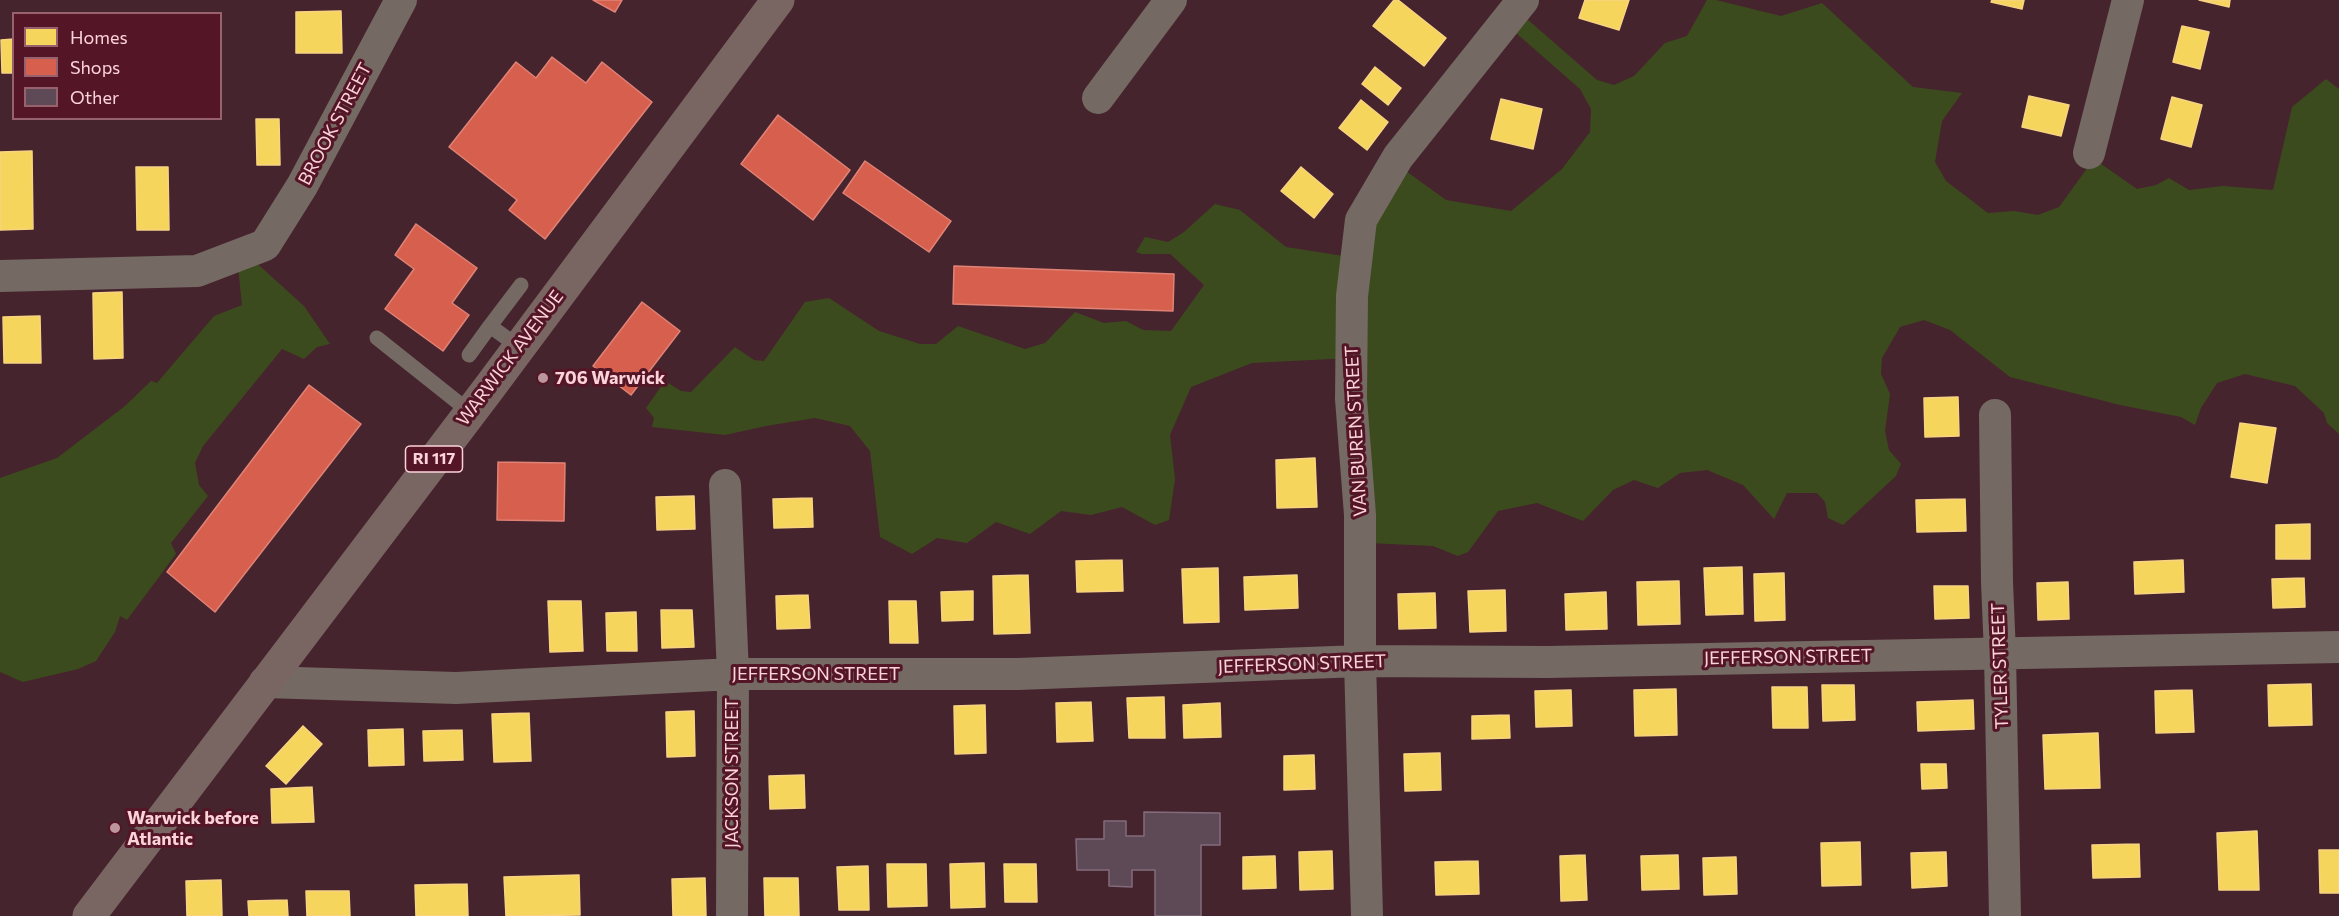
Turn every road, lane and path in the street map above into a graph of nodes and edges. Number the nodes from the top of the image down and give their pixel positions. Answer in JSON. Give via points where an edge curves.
{"nodes":[{"id":1,"x":401,"y":0,"type":"edge"},
{"id":2,"x":777,"y":0,"type":"edge"},
{"id":3,"x":1171,"y":0,"type":"edge"},
{"id":4,"x":1523,"y":0,"type":"edge"},
{"id":5,"x":2128,"y":0,"type":"edge"},
{"id":6,"x":1098,"y":98,"type":"dead end"},
{"id":7,"x":2089,"y":153,"type":"dead end"},
{"id":8,"x":0,"y":276,"type":"edge"},
{"id":9,"x":521,"y":285,"type":"dead end"},
{"id":10,"x":490,"y":326,"type":"junction"},
{"id":11,"x":377,"y":338,"type":"dead end"},
{"id":12,"x":519,"y":347,"type":"junction"},
{"id":13,"x":469,"y":355,"type":"dead end"},
{"id":14,"x":470,"y":412,"type":"junction"},
{"id":15,"x":1995,"y":416,"type":"dead end"},
{"id":16,"x":725,"y":485,"type":"dead end"},
{"id":17,"x":2339,"y":647,"type":"edge"},
{"id":18,"x":2000,"y":654,"type":"junction"},
{"id":19,"x":1360,"y":661,"type":"junction"},
{"id":20,"x":733,"y":674,"type":"junction"},
{"id":21,"x":265,"y":682,"type":"junction"},
{"id":22,"x":89,"y":916,"type":"edge"},
{"id":23,"x":732,"y":916,"type":"edge"},
{"id":24,"x":1367,"y":916,"type":"edge"},
{"id":25,"x":2005,"y":916,"type":"edge"}],
"edges":[{"from":1,"to":8,"type":"street","name":"BROOK STREET","via":[[302,186],[265,245],[197,271]]},
{"from":2,"to":12,"type":"main road","name":"WARWICK AVENUE","number":"RI 117"},
{"from":3,"to":6,"type":"street"},
{"from":4,"to":19,"type":"street","name":"VAN BUREN STREET","via":[[1398,157],[1361,220],[1352,296],[1351,376],[1360,515]]},
{"from":5,"to":7,"type":"street"},
{"from":9,"to":10,"type":"lane"},
{"from":10,"to":12,"type":"lane"},
{"from":10,"to":13,"type":"lane"},
{"from":11,"to":14,"type":"lane"},
{"from":12,"to":14,"type":"main road","name":"WARWICK AVENUE","number":"RI 117"},
{"from":14,"to":21,"type":"main road","name":"WARWICK AVENUE","number":"RI 117"},
{"from":15,"to":18,"type":"street","name":"TYLER STREET"},
{"from":16,"to":20,"type":"street","name":"JACKSON STREET"},
{"from":17,"to":18,"type":"street","name":"JEFFERSON STREET"},
{"from":18,"to":19,"type":"street","name":"JEFFERSON STREET","via":[[1548,662]]},
{"from":18,"to":25,"type":"street","name":"TYLER STREET"},
{"from":19,"to":20,"type":"street","name":"JEFFERSON STREET","via":[[1018,674]]},
{"from":19,"to":24,"type":"street","name":"VAN BUREN STREET"},
{"from":20,"to":21,"type":"street","name":"JEFFERSON STREET","via":[[456,688]]},
{"from":20,"to":23,"type":"street","name":"JACKSON STREET"},
{"from":21,"to":22,"type":"main road","name":"WARWICK AVENUE","number":"RI 117"}]}
